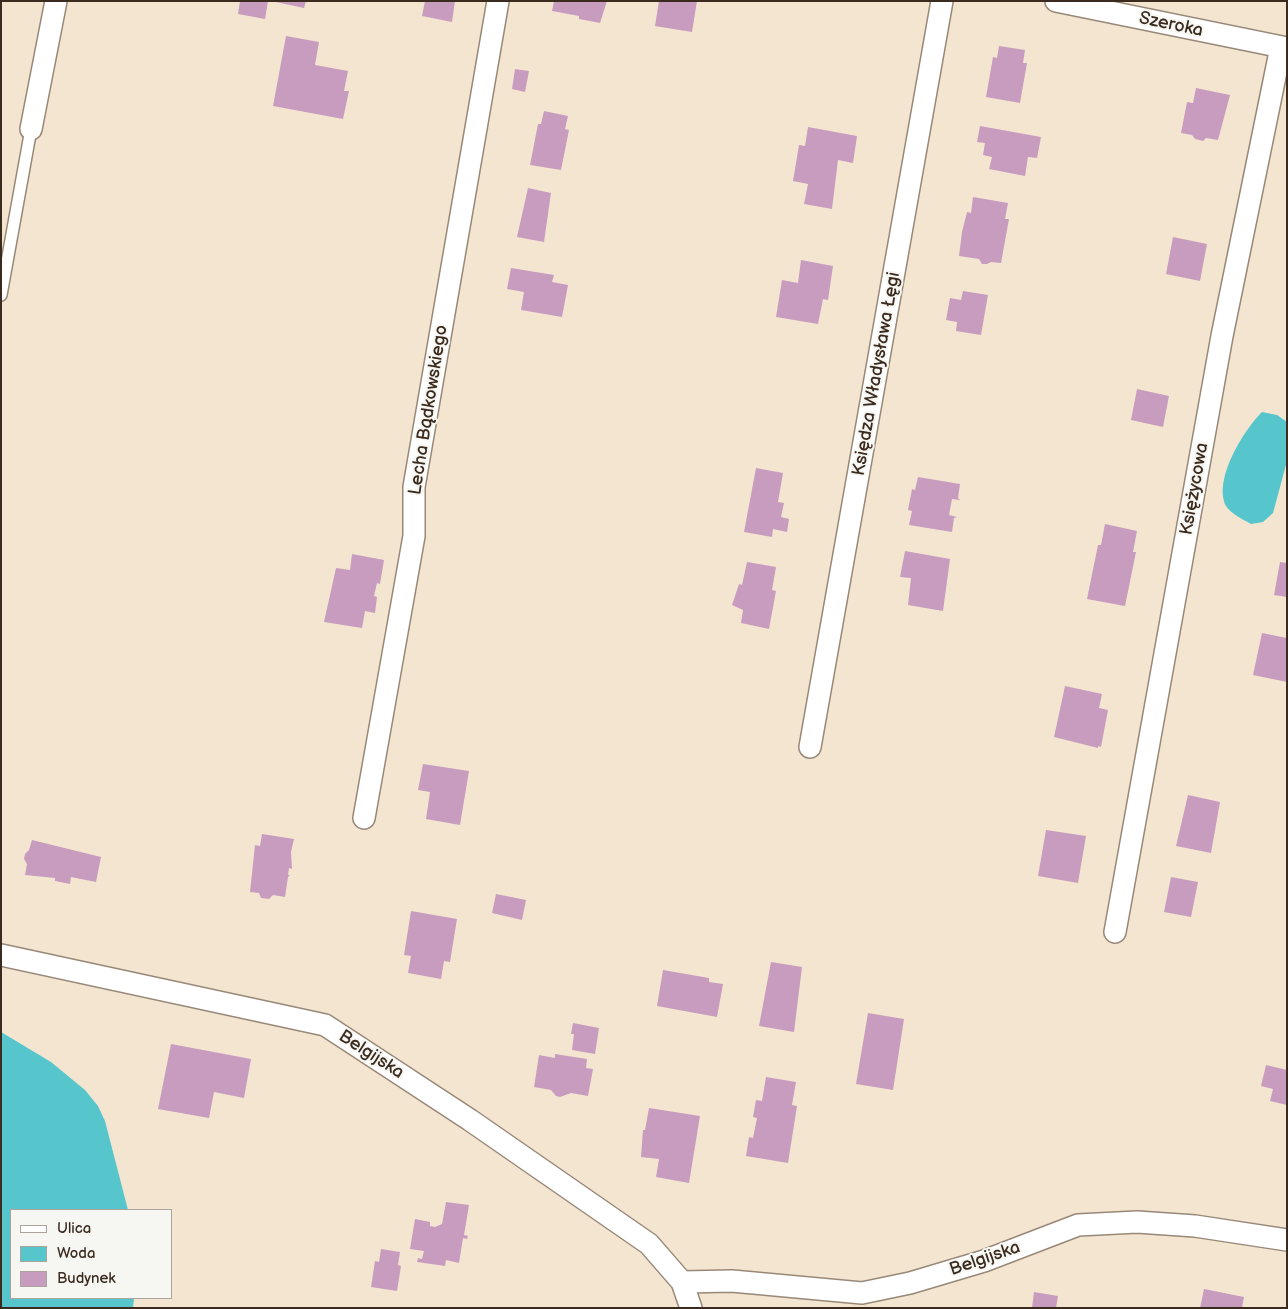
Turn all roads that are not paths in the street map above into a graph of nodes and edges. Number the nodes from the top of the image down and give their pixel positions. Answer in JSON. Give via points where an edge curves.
{"nodes":[{"id":1,"x":56,"y":1,"type":"edge"},
{"id":2,"x":498,"y":1,"type":"edge"},
{"id":3,"x":942,"y":1,"type":"edge"},
{"id":4,"x":1056,"y":1,"type":"edge"},
{"id":5,"x":1284,"y":48,"type":"edge"},
{"id":6,"x":31,"y":129,"type":"joint"},
{"id":7,"x":1,"y":295,"type":"edge"},
{"id":8,"x":810,"y":747,"type":"dead end"},
{"id":9,"x":364,"y":818,"type":"dead end"},
{"id":10,"x":1115,"y":932,"type":"dead end"},
{"id":11,"x":1,"y":955,"type":"edge"},
{"id":12,"x":1287,"y":1240,"type":"edge"},
{"id":13,"x":682,"y":1282,"type":"junction"},
{"id":14,"x":691,"y":1308,"type":"edge"}],
"edges":[{"from":1,"to":6,"type":"street"},
{"from":2,"to":9,"type":"street","name":"Lecha Bądkowskiego","via":[[414,487],[414,536]]},
{"from":3,"to":8,"type":"street","name":"Księdza Władysława Łęgi"},
{"from":4,"to":5,"type":"street","name":"Szeroka"},
{"from":5,"to":10,"type":"street","name":"Księżycowa","via":[[1222,336]]},
{"from":6,"to":7,"type":"lane"},
{"from":11,"to":13,"type":"street","name":"Belgijska","via":[[325,1025],[649,1244]]},
{"from":12,"to":13,"type":"street","name":"Belgijska","via":[[1195,1226],[1137,1222],[1078,1225],[984,1261],[910,1284],[862,1293],[732,1281]]},
{"from":13,"to":14,"type":"street","name":"Belgijska"}]}
